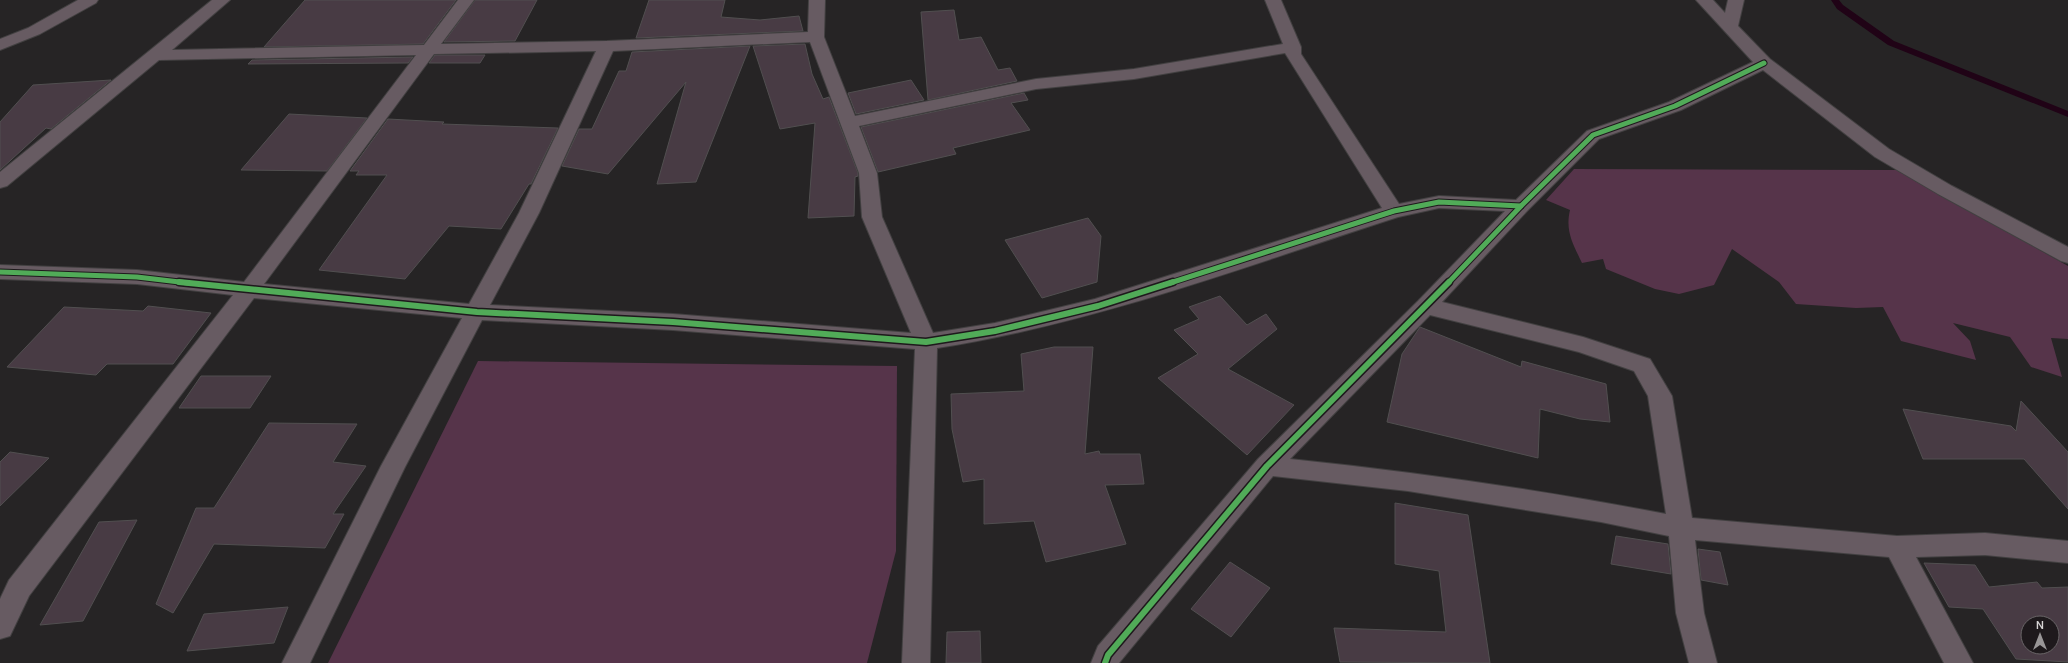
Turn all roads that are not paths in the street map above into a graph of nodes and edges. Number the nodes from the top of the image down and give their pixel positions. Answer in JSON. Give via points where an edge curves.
{"nodes":[{"id":1,"x":90,"y":0,"type":"edge"},
{"id":2,"x":222,"y":0,"type":"edge"},
{"id":3,"x":466,"y":0,"type":"edge"},
{"id":4,"x":817,"y":0,"type":"edge"},
{"id":5,"x":1272,"y":0,"type":"edge"},
{"id":6,"x":1704,"y":0,"type":"edge"},
{"id":7,"x":1736,"y":0,"type":"edge"},
{"id":8,"x":1730,"y":26,"type":"junction"},
{"id":9,"x":816,"y":37,"type":"junction"},
{"id":10,"x":0,"y":44,"type":"edge"},
{"id":11,"x":607,"y":46,"type":"junction"},
{"id":12,"x":1293,"y":47,"type":"junction"},
{"id":13,"x":430,"y":49,"type":"junction"},
{"id":14,"x":156,"y":55,"type":"junction"},
{"id":15,"x":1764,"y":63,"type":"junction"},
{"id":16,"x":850,"y":123,"type":"junction"},
{"id":17,"x":0,"y":182,"type":"edge"},
{"id":18,"x":1521,"y":206,"type":"junction"},
{"id":19,"x":1394,"y":212,"type":"junction"},
{"id":20,"x":2068,"y":256,"type":"edge"},
{"id":21,"x":0,"y":272,"type":"edge"},
{"id":22,"x":249,"y":290,"type":"junction"},
{"id":23,"x":1426,"y":306,"type":"junction"},
{"id":24,"x":477,"y":312,"type":"junction"},
{"id":25,"x":926,"y":342,"type":"junction"},
{"id":26,"x":1267,"y":466,"type":"junction"},
{"id":27,"x":1681,"y":528,"type":"junction"},
{"id":28,"x":1897,"y":547,"type":"junction"},
{"id":29,"x":2068,"y":552,"type":"edge"},
{"id":30,"x":0,"y":627,"type":"edge"},
{"id":31,"x":296,"y":663,"type":"edge"},
{"id":32,"x":916,"y":663,"type":"edge"},
{"id":33,"x":1105,"y":663,"type":"edge"},
{"id":34,"x":1703,"y":663,"type":"edge"},
{"id":35,"x":1959,"y":663,"type":"edge"}],
"edges":[{"from":1,"to":10,"type":"street","via":[[34,32]]},
{"from":2,"to":14,"type":"street"},
{"from":3,"to":13,"type":"street"},
{"from":4,"to":9,"type":"street"},
{"from":5,"to":12,"type":"street"},
{"from":6,"to":8,"type":"street"},
{"from":7,"to":8,"type":"street"},
{"from":8,"to":15,"type":"street"},
{"from":9,"to":11,"type":"street"},
{"from":9,"to":16,"type":"street"},
{"from":11,"to":13,"type":"street"},
{"from":11,"to":24,"type":"street","via":[[529,213]]},
{"from":12,"to":16,"type":"street","via":[[1134,74],[1036,84]]},
{"from":12,"to":19,"type":"street","via":[[1293,54]]},
{"from":13,"to":14,"type":"street"},
{"from":13,"to":22,"type":"street"},
{"from":14,"to":17,"type":"street"},
{"from":15,"to":18,"type":"street","via":[[1675,106],[1593,136]]},
{"from":15,"to":20,"type":"street","via":[[1882,153]]},
{"from":16,"to":25,"type":"street","via":[[868,173],[872,218]]},
{"from":18,"to":19,"type":"street","via":[[1439,202]]},
{"from":18,"to":23,"type":"street"},
{"from":19,"to":25,"type":"street","via":[[1098,306],[995,331]]},
{"from":21,"to":22,"type":"street","via":[[137,277]]},
{"from":22,"to":24,"type":"street"},
{"from":22,"to":30,"type":"street","via":[[19,588]]},
{"from":23,"to":26,"type":"street"},
{"from":23,"to":27,"type":"street","via":[[1583,345],[1642,365],[1660,396]]},
{"from":24,"to":25,"type":"street","via":[[674,322]]},
{"from":24,"to":31,"type":"street","via":[[393,466]]},
{"from":25,"to":32,"type":"street"},
{"from":26,"to":27,"type":"street","via":[[1408,481],[1601,512]]},
{"from":26,"to":33,"type":"street","via":[[1108,655]]},
{"from":27,"to":28,"type":"street"},
{"from":27,"to":34,"type":"street","via":[[1690,613]]},
{"from":28,"to":29,"type":"street","via":[[1985,544]]},
{"from":28,"to":35,"type":"street"}]}
